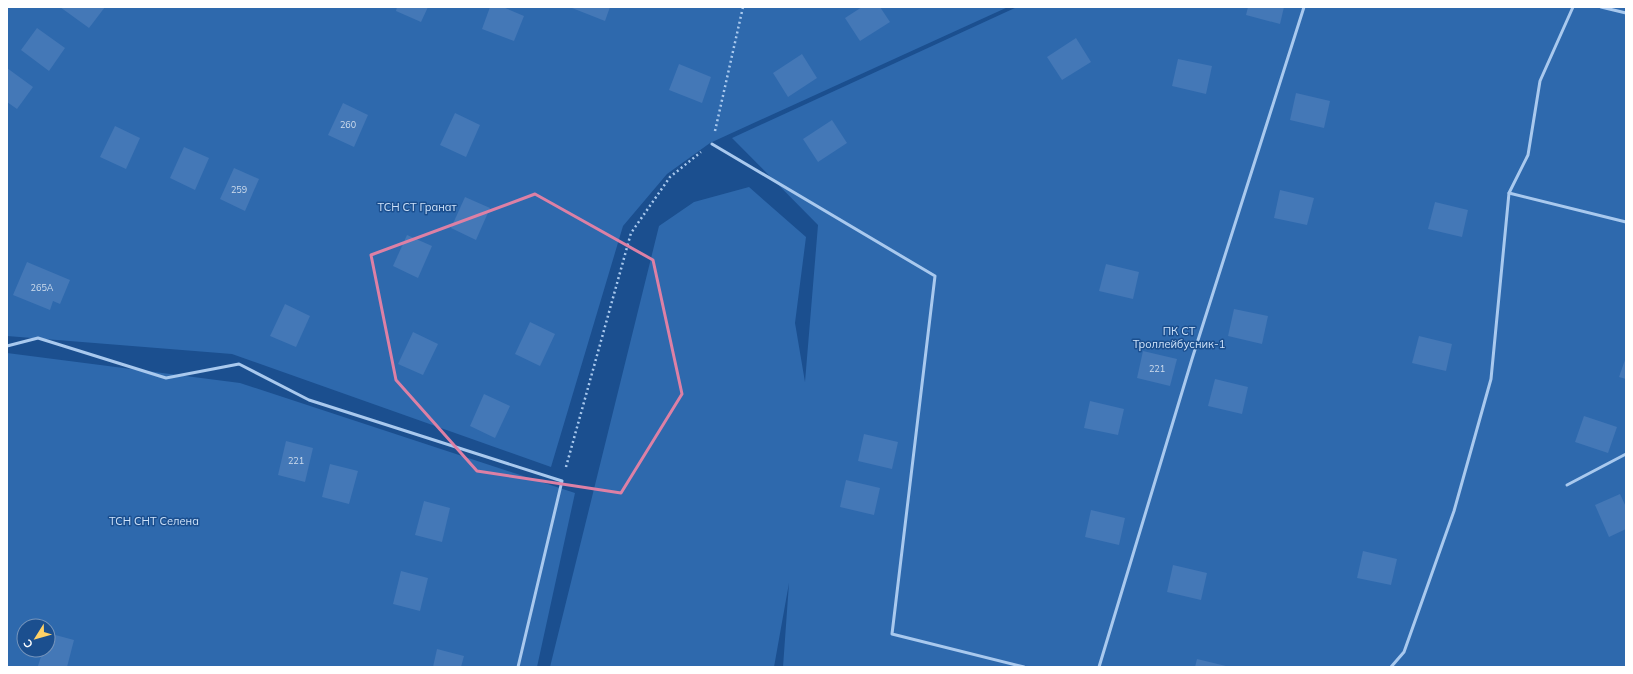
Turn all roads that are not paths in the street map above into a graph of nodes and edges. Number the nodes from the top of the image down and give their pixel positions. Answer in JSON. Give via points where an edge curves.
{"nodes":[{"id":1,"x":1304,"y":7,"type":"edge"},
{"id":2,"x":1573,"y":7,"type":"edge"},
{"id":3,"x":1601,"y":7,"type":"edge"},
{"id":4,"x":1626,"y":13,"type":"edge"},
{"id":5,"x":712,"y":144,"type":"road end"},
{"id":6,"x":1509,"y":193,"type":"junction"},
{"id":7,"x":1626,"y":222,"type":"edge"},
{"id":8,"x":7,"y":346,"type":"edge"},
{"id":9,"x":1626,"y":454,"type":"edge"},
{"id":10,"x":1567,"y":485,"type":"dead end"},
{"id":11,"x":518,"y":667,"type":"edge"},
{"id":12,"x":1024,"y":667,"type":"edge"},
{"id":13,"x":1099,"y":667,"type":"edge"},
{"id":14,"x":1391,"y":667,"type":"edge"}],
"edges":[{"from":1,"to":13,"type":"lane","via":[[1192,359]]},
{"from":2,"to":6,"type":"lane","via":[[1540,81],[1528,155]]},
{"from":3,"to":4,"type":"lane"},
{"from":5,"to":12,"type":"lane","via":[[935,276],[892,634]]},
{"from":6,"to":7,"type":"lane"},
{"from":6,"to":14,"type":"lane","via":[[1491,379],[1454,511],[1404,652]]},
{"from":8,"to":11,"type":"lane","via":[[38,338],[166,378],[239,364],[309,400],[562,481]]},
{"from":9,"to":10,"type":"lane"}]}
